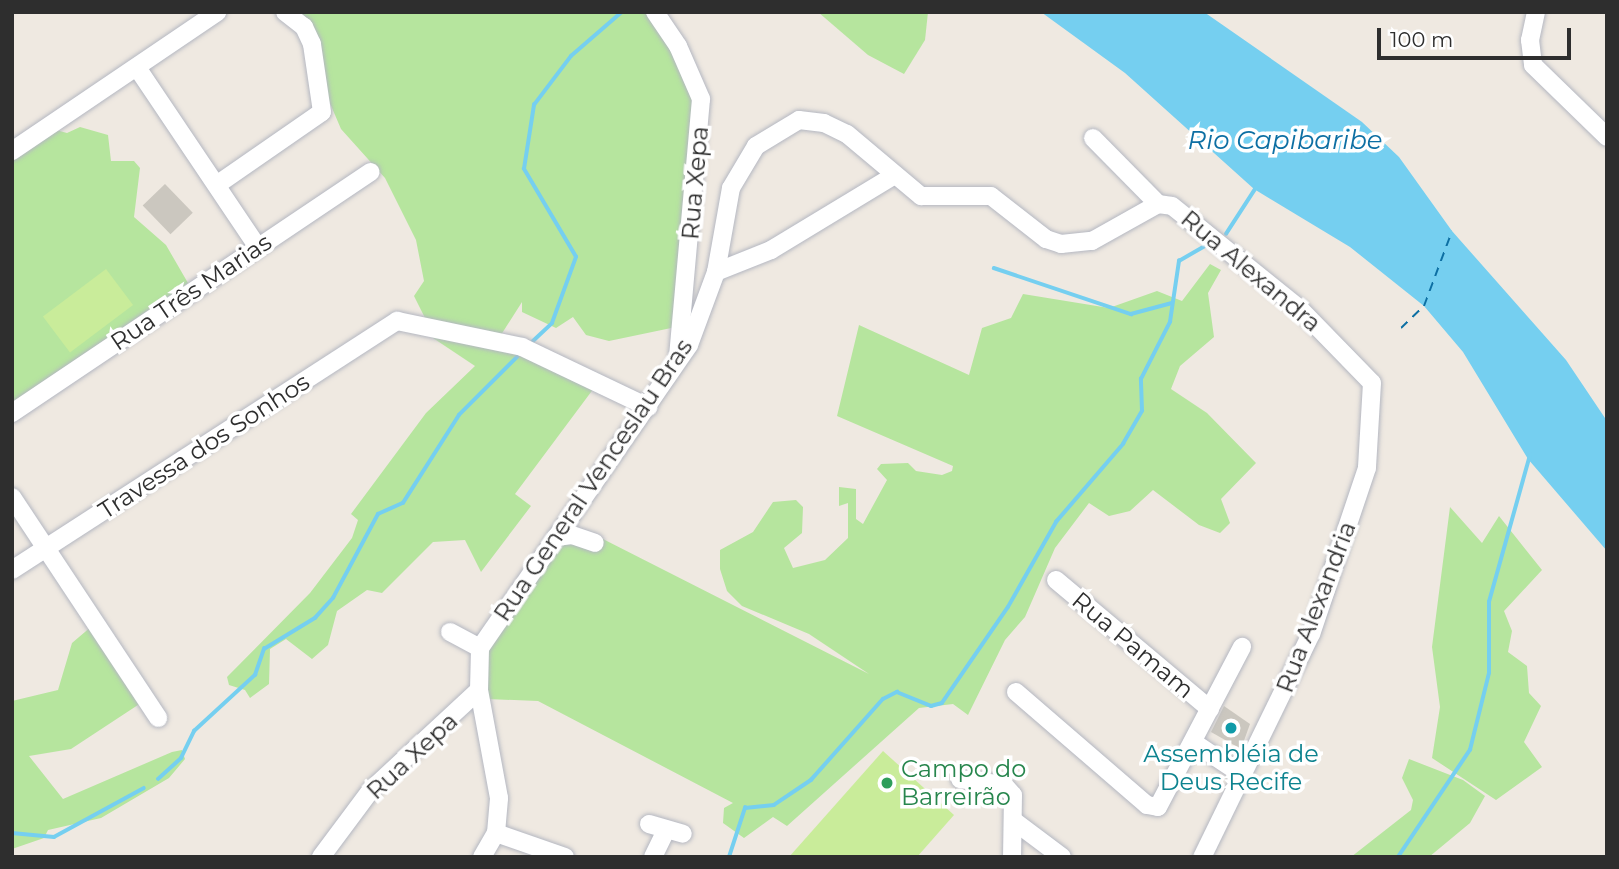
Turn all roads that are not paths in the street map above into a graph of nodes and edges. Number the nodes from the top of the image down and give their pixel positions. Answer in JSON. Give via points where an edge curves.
{"nodes":[{"id":1,"x":217,"y":12,"type":"edge"},
{"id":2,"x":285,"y":12,"type":"edge"},
{"id":3,"x":655,"y":12,"type":"edge"},
{"id":4,"x":1536,"y":12,"type":"edge"},
{"id":5,"x":138,"y":69,"type":"junction"},
{"id":6,"x":1607,"y":137,"type":"edge"},
{"id":7,"x":1093,"y":138,"type":"dead end"},
{"id":8,"x":12,"y":151,"type":"edge"},
{"id":9,"x":370,"y":172,"type":"dead end"},
{"id":10,"x":895,"y":175,"type":"junction"},
{"id":11,"x":218,"y":184,"type":"junction"},
{"id":12,"x":1158,"y":204,"type":"junction"},
{"id":13,"x":257,"y":246,"type":"junction"},
{"id":14,"x":716,"y":272,"type":"junction"},
{"id":15,"x":677,"y":365,"type":"junction"},
{"id":16,"x":1372,"y":383,"type":"joint"},
{"id":17,"x":648,"y":407,"type":"junction"},
{"id":18,"x":12,"y":413,"type":"edge"},
{"id":19,"x":12,"y":497,"type":"edge"},
{"id":20,"x":588,"y":535,"type":"dead end"},
{"id":21,"x":556,"y":537,"type":"junction"},
{"id":22,"x":48,"y":550,"type":"junction"},
{"id":23,"x":12,"y":570,"type":"edge"},
{"id":24,"x":1056,"y":580,"type":"dead end"},
{"id":25,"x":450,"y":632,"type":"dead end"},
{"id":26,"x":1242,"y":647,"type":"dead end"},
{"id":27,"x":480,"y":648,"type":"junction"},
{"id":28,"x":479,"y":690,"type":"junction"},
{"id":29,"x":1016,"y":692,"type":"dead end"},
{"id":30,"x":1210,"y":709,"type":"junction"},
{"id":31,"x":158,"y":718,"type":"dead end"},
{"id":32,"x":1193,"y":742,"type":"junction"},
{"id":33,"x":1244,"y":776,"type":"junction"},
{"id":34,"x":960,"y":779,"type":"dead end"},
{"id":35,"x":1014,"y":821,"type":"junction"},
{"id":36,"x":666,"y":830,"type":"dead end"},
{"id":37,"x":496,"y":833,"type":"junction"},
{"id":38,"x":325,"y":856,"type":"edge"},
{"id":39,"x":482,"y":857,"type":"edge"},
{"id":40,"x":565,"y":857,"type":"edge"},
{"id":41,"x":653,"y":857,"type":"edge"},
{"id":42,"x":1012,"y":857,"type":"edge"},
{"id":43,"x":1062,"y":857,"type":"edge"},
{"id":44,"x":1202,"y":857,"type":"edge"}],
"edges":[{"from":1,"to":5,"type":"street"},
{"from":2,"to":11,"type":"street","via":[[304,27],[312,44],[322,112]]},
{"from":3,"to":15,"type":"street","name":"Rua Xepa","via":[[678,46],[701,99]]},
{"from":4,"to":6,"type":"street","via":[[1530,40],[1533,65]]},
{"from":5,"to":8,"type":"street"},
{"from":5,"to":11,"type":"street"},
{"from":7,"to":12,"type":"street"},
{"from":9,"to":13,"type":"street","name":"Rua Três Marias"},
{"from":10,"to":12,"type":"street","name":"Rua Alexandra","via":[[929,200],[991,197],[1046,239],[1061,244],[1093,241]]},
{"from":10,"to":14,"type":"street","via":[[771,250]]},
{"from":10,"to":14,"type":"street","name":"Rua Alexandra","via":[[847,134],[824,123],[799,121],[775,131],[756,146],[731,188]]},
{"from":11,"to":13,"type":"street"},
{"from":12,"to":16,"type":"street","name":"Rua Alexandra","via":[[1186,214],[1206,230],[1300,309]]},
{"from":13,"to":18,"type":"street","name":"Rua Três Marias"},
{"from":14,"to":15,"type":"street","name":"Rua General Venceslau Bras"},
{"from":15,"to":17,"type":"street","name":"Rua General Venceslau Bras"},
{"from":16,"to":33,"type":"street","name":"Rua Alexandria","via":[[1371,448],[1360,493],[1301,658]]},
{"from":17,"to":21,"type":"street","name":"Rua General Venceslau Bras"},
{"from":17,"to":22,"type":"street","name":"Travessa dos Sonhos","via":[[522,347],[397,321]]},
{"from":19,"to":22,"type":"street"},
{"from":20,"to":21,"type":"street"},
{"from":21,"to":27,"type":"street","name":"Rua General Venceslau Bras"},
{"from":22,"to":23,"type":"street","name":"Travessa dos Sonhos"},
{"from":22,"to":31,"type":"street"},
{"from":24,"to":30,"type":"street","name":"Rua Pamam"},
{"from":25,"to":27,"type":"street"},
{"from":26,"to":30,"type":"street"},
{"from":27,"to":28,"type":"street","name":"Rua General Venceslau Bras"},
{"from":28,"to":37,"type":"street","name":"Rua General Venceslau Bras","via":[[498,786]]},
{"from":28,"to":38,"type":"street","name":"Rua Xepa","via":[[371,790]]},
{"from":29,"to":32,"type":"street","via":[[1147,805],[1158,807],[1167,799]]},
{"from":30,"to":32,"type":"street"},
{"from":32,"to":33,"type":"street"},
{"from":33,"to":44,"type":"street","name":"Rua Alexandria"},
{"from":34,"to":35,"type":"street","via":[[1008,788]]},
{"from":35,"to":42,"type":"street"},
{"from":35,"to":43,"type":"street"},
{"from":36,"to":41,"type":"street"},
{"from":37,"to":39,"type":"street"},
{"from":37,"to":40,"type":"street"}]}
